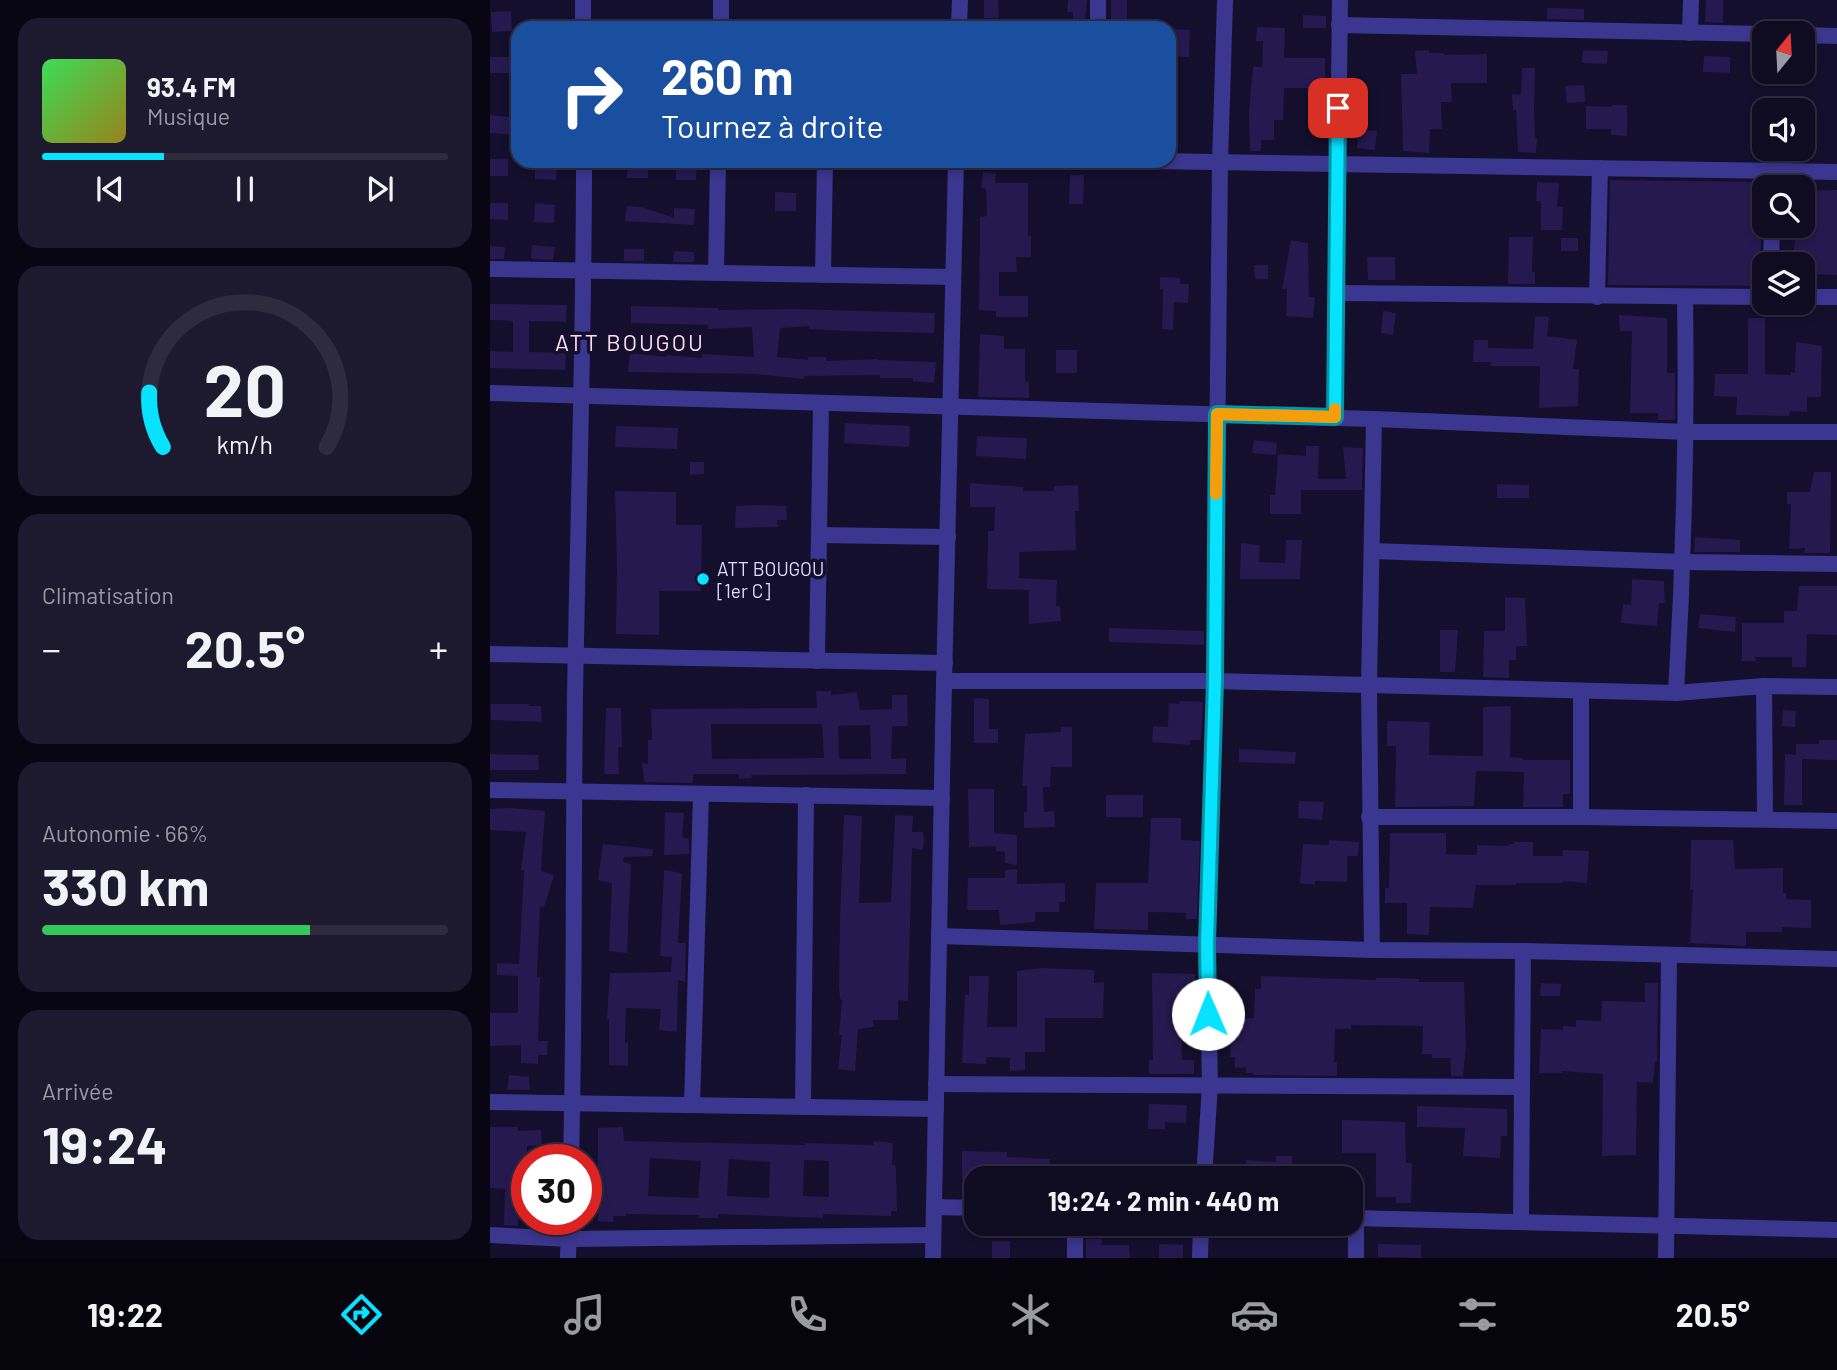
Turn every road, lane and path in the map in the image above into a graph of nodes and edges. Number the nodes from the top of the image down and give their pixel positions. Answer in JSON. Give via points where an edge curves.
{"nodes":[{"id":1,"x":583,"y":0,"type":"edge"},
{"id":2,"x":721,"y":0,"type":"edge"},
{"id":3,"x":960,"y":0,"type":"edge"},
{"id":4,"x":1098,"y":0,"type":"edge"},
{"id":5,"x":1226,"y":0,"type":"edge"},
{"id":6,"x":1340,"y":0,"type":"edge"},
{"id":7,"x":1691,"y":0,"type":"edge"},
{"id":8,"x":583,"y":21,"type":"edge"},
{"id":9,"x":721,"y":21,"type":"edge"},
{"id":10,"x":959,"y":21,"type":"edge"},
{"id":11,"x":1098,"y":21,"type":"edge"},
{"id":12,"x":1339,"y":25,"type":"junction"},
{"id":13,"x":1690,"y":33,"type":"junction"},
{"id":14,"x":1752,"y":34,"type":"edge"},
{"id":15,"x":1815,"y":35,"type":"edge"},
{"id":16,"x":1837,"y":36,"type":"edge"},
{"id":17,"x":1176,"y":162,"type":"edge"},
{"id":18,"x":1337,"y":162,"type":"junction"},
{"id":19,"x":1220,"y":163,"type":"junction"},
{"id":20,"x":584,"y":168,"type":"edge"},
{"id":21,"x":718,"y":168,"type":"edge"},
{"id":22,"x":825,"y":168,"type":"edge"},
{"id":23,"x":956,"y":168,"type":"edge"},
{"id":24,"x":1600,"y":168,"type":"junction"},
{"id":25,"x":1837,"y":172,"type":"edge"},
{"id":26,"x":1813,"y":175,"type":"edge"},
{"id":27,"x":1752,"y":179,"type":"edge"},
{"id":28,"x":490,"y":269,"type":"edge"},
{"id":29,"x":584,"y":270,"type":"junction"},
{"id":30,"x":716,"y":273,"type":"junction"},
{"id":31,"x":823,"y":275,"type":"junction"},
{"id":32,"x":953,"y":277,"type":"junction"},
{"id":33,"x":1337,"y":293,"type":"junction"},
{"id":34,"x":1597,"y":297,"type":"junction"},
{"id":35,"x":1685,"y":297,"type":"junction"},
{"id":36,"x":1752,"y":297,"type":"edge"},
{"id":37,"x":1815,"y":297,"type":"edge"},
{"id":38,"x":1837,"y":297,"type":"edge"},
{"id":39,"x":490,"y":393,"type":"edge"},
{"id":40,"x":581,"y":394,"type":"junction"},
{"id":41,"x":821,"y":404,"type":"junction"},
{"id":42,"x":948,"y":407,"type":"junction"},
{"id":43,"x":1217,"y":414,"type":"junction"},
{"id":44,"x":1335,"y":417,"type":"junction"},
{"id":45,"x":1374,"y":419,"type":"junction"},
{"id":46,"x":1687,"y":432,"type":"junction"},
{"id":47,"x":1837,"y":432,"type":"edge"},
{"id":48,"x":819,"y":535,"type":"junction"},
{"id":49,"x":948,"y":537,"type":"junction"},
{"id":50,"x":1373,"y":551,"type":"junction"},
{"id":51,"x":1684,"y":562,"type":"junction"},
{"id":52,"x":1837,"y":564,"type":"edge"},
{"id":53,"x":490,"y":654,"type":"edge"},
{"id":54,"x":576,"y":656,"type":"junction"},
{"id":55,"x":817,"y":661,"type":"junction"},
{"id":56,"x":945,"y":663,"type":"junction"},
{"id":57,"x":944,"y":681,"type":"junction"},
{"id":58,"x":1215,"y":681,"type":"junction"},
{"id":59,"x":1369,"y":686,"type":"junction"},
{"id":60,"x":1764,"y":686,"type":"junction"},
{"id":61,"x":1837,"y":687,"type":"edge"},
{"id":62,"x":1581,"y":691,"type":"junction"},
{"id":63,"x":1676,"y":693,"type":"junction"},
{"id":64,"x":490,"y":790,"type":"edge"},
{"id":65,"x":574,"y":792,"type":"junction"},
{"id":66,"x":701,"y":794,"type":"junction"},
{"id":67,"x":806,"y":795,"type":"junction"},
{"id":68,"x":942,"y":798,"type":"junction"},
{"id":69,"x":1369,"y":817,"type":"junction"},
{"id":70,"x":1581,"y":817,"type":"junction"},
{"id":71,"x":1765,"y":819,"type":"junction"},
{"id":72,"x":1837,"y":821,"type":"edge"},
{"id":73,"x":939,"y":936,"type":"junction"},
{"id":74,"x":1207,"y":943,"type":"junction"},
{"id":75,"x":1372,"y":950,"type":"junction"},
{"id":76,"x":1523,"y":951,"type":"junction"},
{"id":77,"x":1669,"y":955,"type":"junction"},
{"id":78,"x":1837,"y":958,"type":"edge"},
{"id":79,"x":936,"y":1084,"type":"junction"},
{"id":80,"x":1210,"y":1086,"type":"junction"},
{"id":81,"x":1522,"y":1087,"type":"junction"},
{"id":82,"x":490,"y":1102,"type":"edge"},
{"id":83,"x":572,"y":1103,"type":"junction"},
{"id":84,"x":692,"y":1105,"type":"junction"},
{"id":85,"x":803,"y":1107,"type":"junction"},
{"id":86,"x":936,"y":1109,"type":"junction"},
{"id":87,"x":571,"y":1144,"type":"edge"},
{"id":88,"x":1205,"y":1166,"type":"edge"},
{"id":89,"x":934,"y":1207,"type":"junction"},
{"id":90,"x":964,"y":1208,"type":"edge"},
{"id":91,"x":1363,"y":1218,"type":"edge"},
{"id":92,"x":1521,"y":1222,"type":"junction"},
{"id":93,"x":1667,"y":1227,"type":"junction"},
{"id":94,"x":1837,"y":1230,"type":"edge"},
{"id":95,"x":490,"y":1235,"type":"edge"},
{"id":96,"x":569,"y":1235,"type":"edge"},
{"id":97,"x":933,"y":1235,"type":"junction"},
{"id":98,"x":1075,"y":1236,"type":"edge"},
{"id":99,"x":1201,"y":1236,"type":"edge"},
{"id":100,"x":1355,"y":1236,"type":"edge"},
{"id":101,"x":569,"y":1239,"type":"junction"},
{"id":102,"x":568,"y":1258,"type":"edge"},
{"id":103,"x":933,"y":1258,"type":"edge"},
{"id":104,"x":1075,"y":1258,"type":"edge"},
{"id":105,"x":1200,"y":1258,"type":"edge"},
{"id":106,"x":1356,"y":1258,"type":"edge"},
{"id":107,"x":1666,"y":1258,"type":"edge"}],
"edges":[{"from":1,"to":8,"type":"street"},
{"from":2,"to":9,"type":"street"},
{"from":3,"to":10,"type":"street"},
{"from":4,"to":11,"type":"street"},
{"from":5,"to":19,"type":"street"},
{"from":6,"to":12,"type":"street"},
{"from":7,"to":13,"type":"street"},
{"from":12,"to":13,"type":"street"},
{"from":12,"to":18,"type":"street"},
{"from":13,"to":14,"type":"street"},
{"from":15,"to":16,"type":"street"},
{"from":17,"to":19,"type":"street"},
{"from":18,"to":19,"type":"street"},
{"from":18,"to":24,"type":"street"},
{"from":18,"to":33,"type":"street"},
{"from":19,"to":43,"type":"street"},
{"from":20,"to":29,"type":"street"},
{"from":21,"to":30,"type":"street"},
{"from":22,"to":31,"type":"street"},
{"from":23,"to":32,"type":"street"},
{"from":24,"to":27,"type":"street"},
{"from":24,"to":34,"type":"street"},
{"from":25,"to":26,"type":"street"},
{"from":28,"to":29,"type":"street"},
{"from":29,"to":30,"type":"street"},
{"from":29,"to":40,"type":"street"},
{"from":30,"to":31,"type":"street"},
{"from":31,"to":32,"type":"street"},
{"from":32,"to":42,"type":"street"},
{"from":33,"to":34,"type":"street"},
{"from":33,"to":44,"type":"street"},
{"from":34,"to":35,"type":"street"},
{"from":35,"to":36,"type":"street"},
{"from":35,"to":46,"type":"street"},
{"from":37,"to":38,"type":"street"},
{"from":39,"to":40,"type":"street"},
{"from":40,"to":41,"type":"street"},
{"from":40,"to":54,"type":"street"},
{"from":41,"to":42,"type":"street"},
{"from":41,"to":48,"type":"street"},
{"from":42,"to":43,"type":"street"},
{"from":42,"to":49,"type":"street"},
{"from":43,"to":44,"type":"street"},
{"from":43,"to":58,"type":"street"},
{"from":44,"to":45,"type":"street"},
{"from":45,"to":46,"type":"street"},
{"from":45,"to":50,"type":"street"},
{"from":46,"to":47,"type":"street"},
{"from":46,"to":51,"type":"street"},
{"from":48,"to":49,"type":"street"},
{"from":48,"to":55,"type":"street"},
{"from":49,"to":56,"type":"street"},
{"from":50,"to":51,"type":"street"},
{"from":50,"to":59,"type":"street"},
{"from":51,"to":52,"type":"street"},
{"from":51,"to":63,"type":"street"},
{"from":53,"to":54,"type":"street"},
{"from":54,"to":55,"type":"street"},
{"from":54,"to":65,"type":"street"},
{"from":55,"to":56,"type":"street"},
{"from":56,"to":57,"type":"street"},
{"from":57,"to":58,"type":"street"},
{"from":57,"to":68,"type":"street"},
{"from":58,"to":59,"type":"street"},
{"from":58,"to":74,"type":"street"},
{"from":59,"to":62,"type":"street"},
{"from":59,"to":69,"type":"street"},
{"from":60,"to":61,"type":"street"},
{"from":60,"to":63,"type":"street"},
{"from":60,"to":71,"type":"street"},
{"from":62,"to":63,"type":"street"},
{"from":62,"to":70,"type":"street"},
{"from":64,"to":65,"type":"street"},
{"from":65,"to":66,"type":"street"},
{"from":65,"to":83,"type":"street"},
{"from":66,"to":67,"type":"street"},
{"from":66,"to":84,"type":"street"},
{"from":67,"to":68,"type":"street"},
{"from":67,"to":85,"type":"street"},
{"from":68,"to":73,"type":"street"},
{"from":69,"to":70,"type":"street"},
{"from":69,"to":75,"type":"street"},
{"from":70,"to":71,"type":"street"},
{"from":71,"to":72,"type":"street"},
{"from":73,"to":74,"type":"street"},
{"from":73,"to":79,"type":"street"},
{"from":74,"to":75,"type":"street"},
{"from":74,"to":80,"type":"street"},
{"from":75,"to":76,"type":"street"},
{"from":76,"to":77,"type":"street"},
{"from":76,"to":81,"type":"street"},
{"from":77,"to":78,"type":"street"},
{"from":77,"to":93,"type":"street"},
{"from":79,"to":80,"type":"street"},
{"from":79,"to":86,"type":"street"},
{"from":80,"to":81,"type":"street"},
{"from":80,"to":88,"type":"street"},
{"from":81,"to":92,"type":"street"},
{"from":82,"to":83,"type":"street"},
{"from":83,"to":84,"type":"street"},
{"from":83,"to":87,"type":"street"},
{"from":84,"to":85,"type":"street"},
{"from":85,"to":86,"type":"street"},
{"from":86,"to":89,"type":"street"},
{"from":89,"to":90,"type":"street"},
{"from":89,"to":97,"type":"street"},
{"from":91,"to":92,"type":"street"},
{"from":92,"to":93,"type":"street"},
{"from":93,"to":94,"type":"street"},
{"from":93,"to":107,"type":"street"},
{"from":95,"to":101,"type":"street"},
{"from":96,"to":101,"type":"street"},
{"from":97,"to":101,"type":"street"},
{"from":97,"to":103,"type":"street"},
{"from":98,"to":104,"type":"street"},
{"from":99,"to":105,"type":"street"},
{"from":100,"to":106,"type":"street"},
{"from":101,"to":102,"type":"street"}]}
